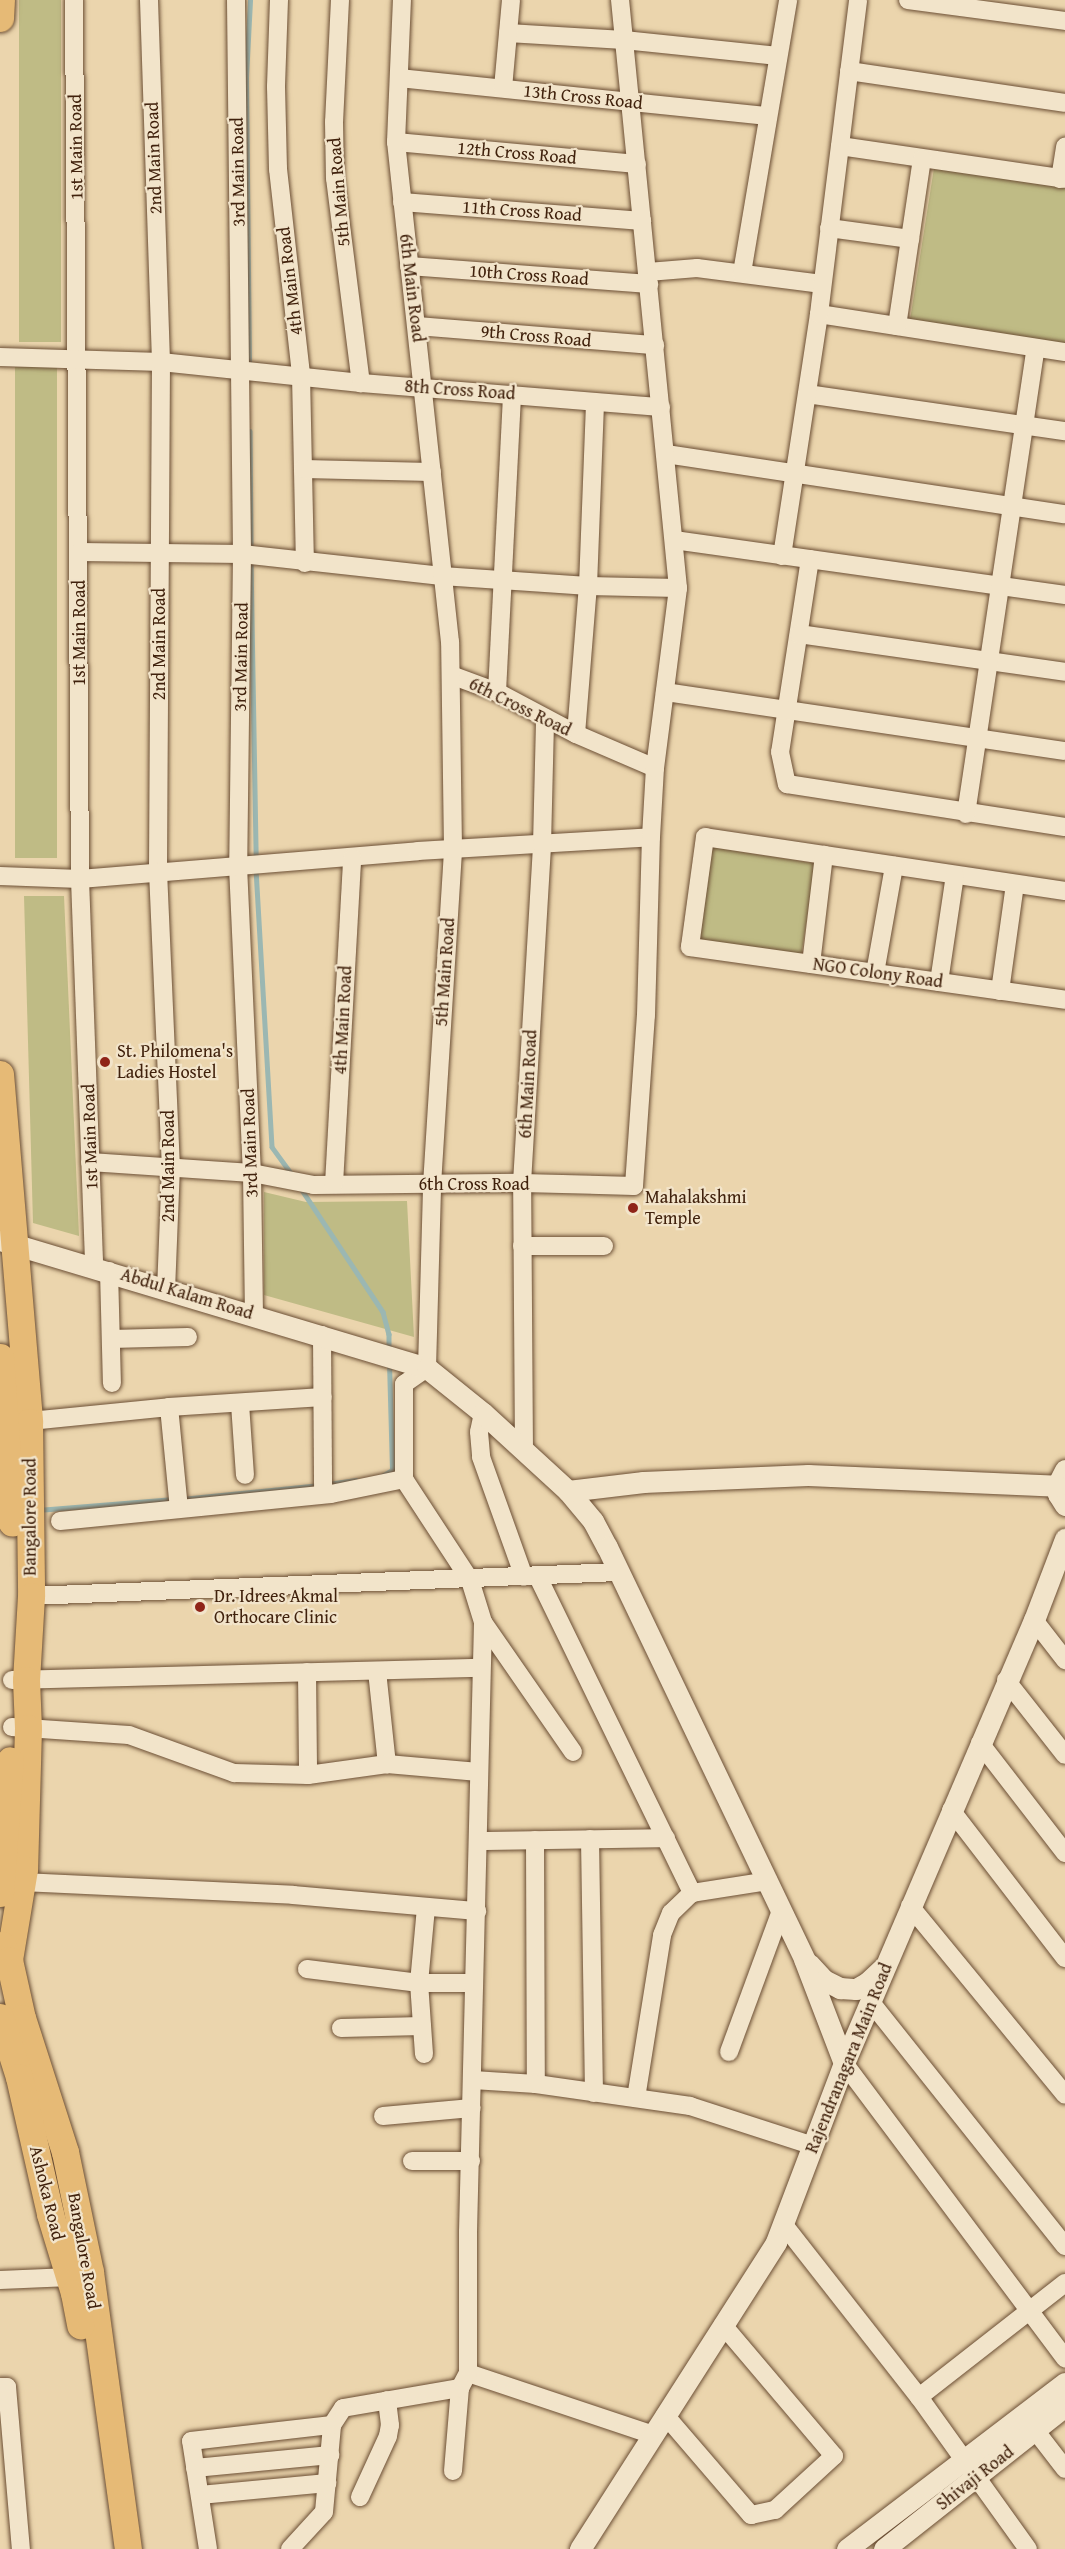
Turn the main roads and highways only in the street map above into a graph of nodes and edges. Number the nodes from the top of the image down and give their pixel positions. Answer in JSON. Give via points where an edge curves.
{"nodes":[{"id":1,"x":1,"y":0,"type":"edge"},
{"id":2,"x":0,"y":18,"type":"edge"},
{"id":3,"x":0,"y":1074,"type":"edge"},
{"id":4,"x":7,"y":1242,"type":"edge"},
{"id":5,"x":0,"y":1357,"type":"edge"},
{"id":6,"x":18,"y":1422,"type":"junction"},
{"id":7,"x":21,"y":1538,"type":"junction"},
{"id":8,"x":19,"y":1680,"type":"junction"},
{"id":9,"x":11,"y":1887,"type":"edge"},
{"id":10,"x":4,"y":1950,"type":"edge"},
{"id":11,"x":0,"y":2017,"type":"edge"},
{"id":12,"x":112,"y":2549,"type":"edge"},
{"id":13,"x":128,"y":2549,"type":"edge"}],
"edges":[{"from":1,"to":2,"type":"main road"},
{"from":3,"to":4,"type":"main road","name":"Bangalore Road"},
{"from":4,"to":6,"type":"main road","name":"Bangalore Road"},
{"from":5,"to":6,"type":"main road","name":"Bangalore Road"},
{"from":6,"to":7,"type":"main road","name":"Bangalore Road"},
{"from":7,"to":8,"type":"main road","name":"Bangalore Road"},
{"from":7,"to":8,"type":"main road","name":"Bangalore Road","via":[[31,1596]]},
{"from":8,"to":9,"type":"main road","name":"Bangalore Road"},
{"from":9,"to":10,"type":"main road","name":"Bangalore Road"},
{"from":10,"to":13,"type":"main road","name":"Bangalore Road","via":[[65,2152],[90,2272]]},
{"from":11,"to":12,"type":"main road","name":"Ashoka Road","via":[[20,2077],[50,2214],[70,2277],[93,2405]]}]}
